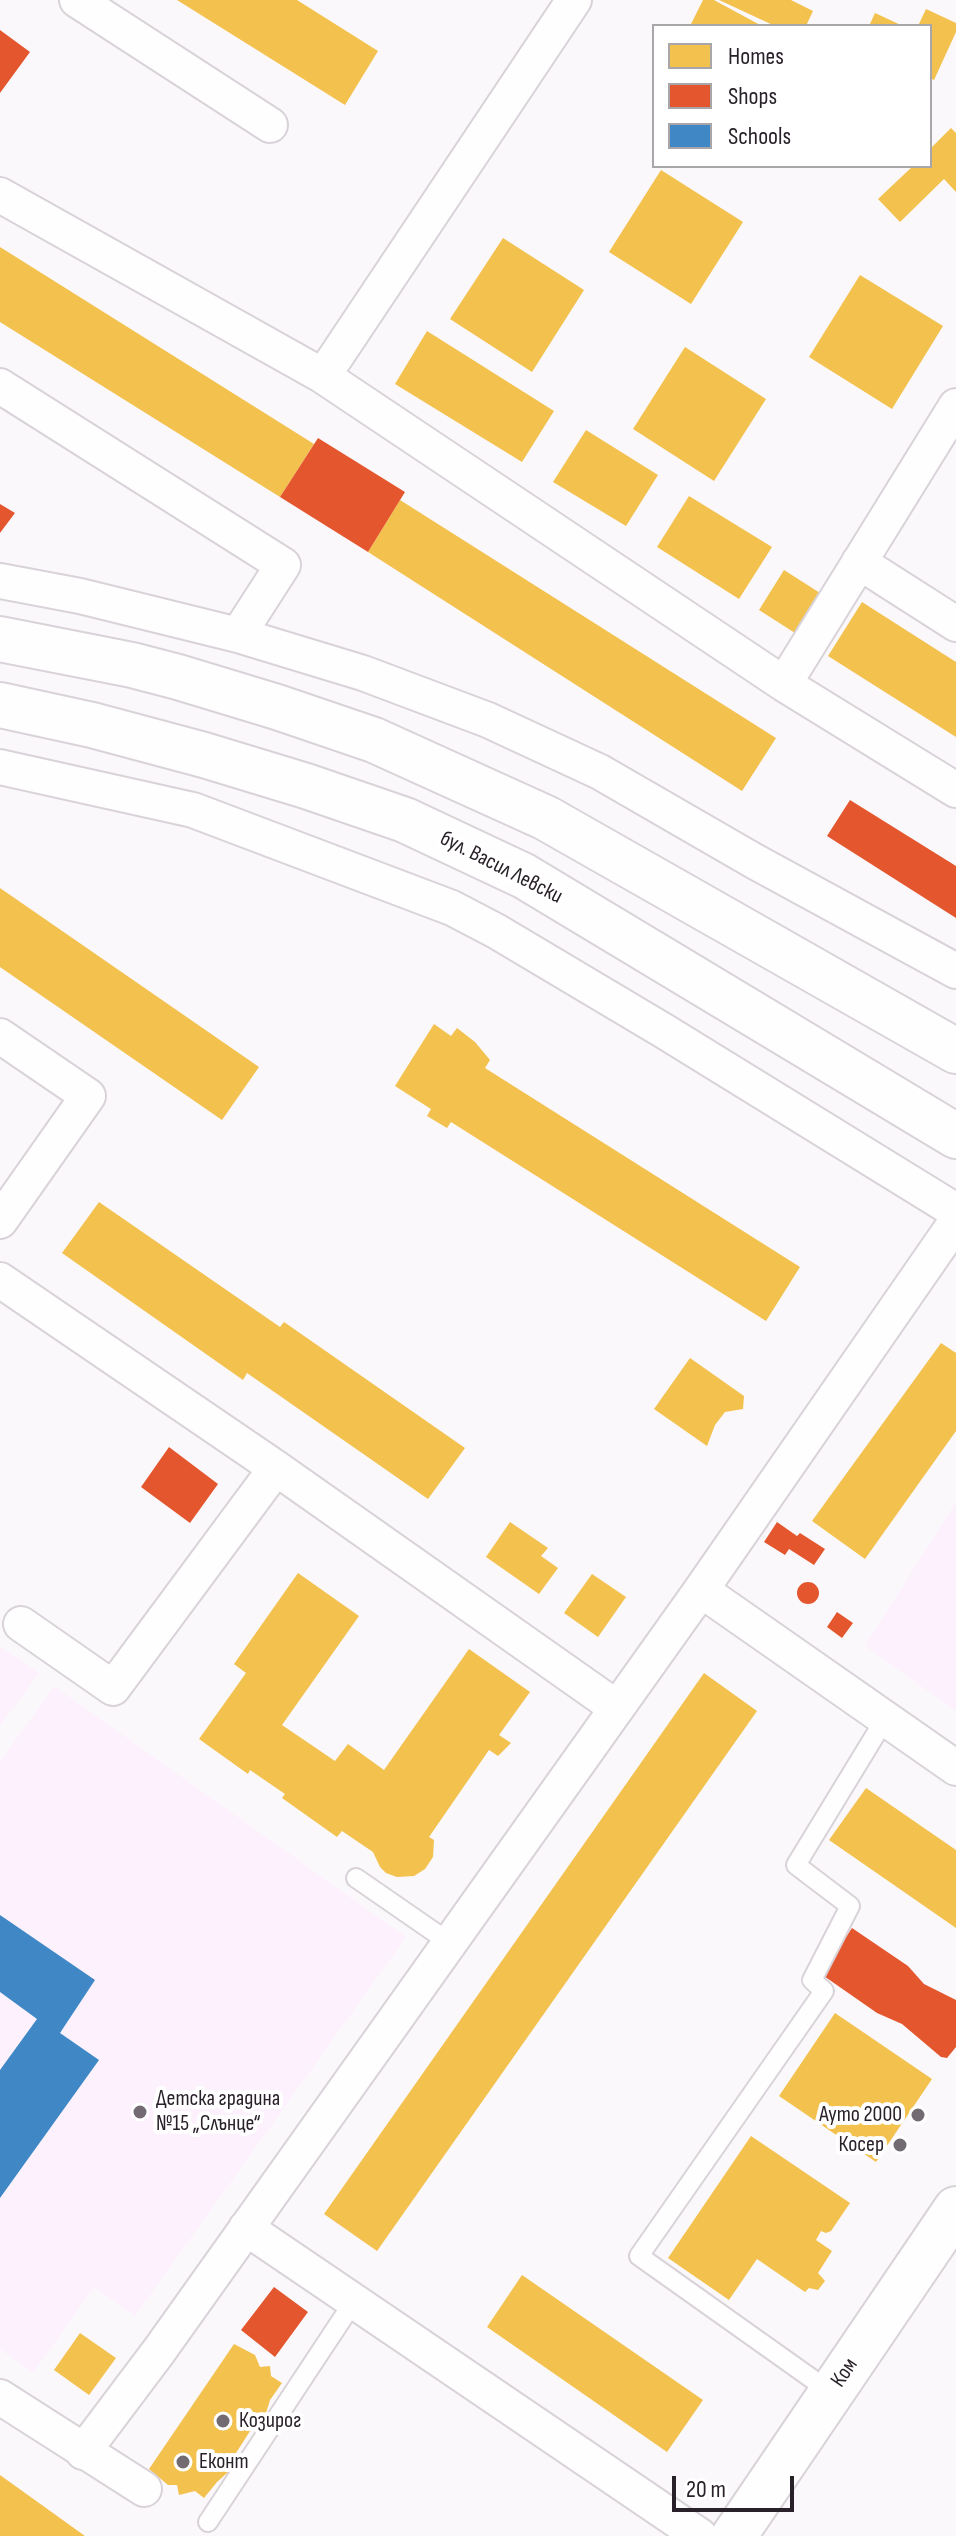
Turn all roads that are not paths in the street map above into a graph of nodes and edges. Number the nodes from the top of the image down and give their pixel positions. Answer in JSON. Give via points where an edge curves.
{"nodes":[{"id":1,"x":77,"y":0,"type":"edge"},
{"id":2,"x":574,"y":0,"type":"edge"},
{"id":3,"x":270,"y":125,"type":"dead end"},
{"id":4,"x":0,"y":195,"type":"edge"},
{"id":5,"x":323,"y":376,"type":"junction"},
{"id":6,"x":0,"y":386,"type":"edge"},
{"id":7,"x":956,"y":406,"type":"edge"},
{"id":8,"x":859,"y":562,"type":"junction"},
{"id":9,"x":0,"y":581,"type":"edge"},
{"id":10,"x":956,"y":624,"type":"edge"},
{"id":11,"x":238,"y":635,"type":"junction"},
{"id":12,"x":0,"y":639,"type":"edge"},
{"id":13,"x":784,"y":684,"type":"junction"},
{"id":14,"x":0,"y":705,"type":"edge"},
{"id":15,"x":0,"y":767,"type":"edge"},
{"id":16,"x":956,"y":790,"type":"edge"},
{"id":17,"x":956,"y":971,"type":"edge"},
{"id":18,"x":0,"y":1036,"type":"edge"},
{"id":19,"x":956,"y":1051,"type":"edge"},
{"id":20,"x":956,"y":1136,"type":"edge"},
{"id":21,"x":956,"y":1211,"type":"edge"},
{"id":22,"x":0,"y":1221,"type":"edge"},
{"id":23,"x":956,"y":1222,"type":"edge"},
{"id":24,"x":0,"y":1280,"type":"edge"},
{"id":25,"x":276,"y":1468,"type":"junction"},
{"id":26,"x":701,"y":1590,"type":"junction"},
{"id":27,"x":21,"y":1624,"type":"dead end"},
{"id":28,"x":617,"y":1708,"type":"junction"},
{"id":29,"x":885,"y":1719,"type":"junction"},
{"id":30,"x":956,"y":1768,"type":"edge"},
{"id":31,"x":356,"y":1878,"type":"dead end"},
{"id":32,"x":450,"y":1943,"type":"junction"},
{"id":33,"x":956,"y":2209,"type":"edge"},
{"id":34,"x":246,"y":2228,"type":"junction"},
{"id":35,"x":354,"y":2301,"type":"junction"},
{"id":36,"x":832,"y":2393,"type":"junction"},
{"id":37,"x":0,"y":2397,"type":"edge"},
{"id":38,"x":83,"y":2452,"type":"junction"},
{"id":39,"x":144,"y":2489,"type":"dead end"},
{"id":40,"x":208,"y":2522,"type":"dead end"},
{"id":41,"x":700,"y":2536,"type":"edge"},
{"id":42,"x":734,"y":2536,"type":"edge"}],
"edges":[{"from":1,"to":3,"type":"street"},
{"from":2,"to":5,"type":"street"},
{"from":4,"to":5,"type":"street"},
{"from":5,"to":13,"type":"street"},
{"from":6,"to":11,"type":"street","via":[[283,565]]},
{"from":7,"to":8,"type":"street"},
{"from":8,"to":10,"type":"street"},
{"from":8,"to":13,"type":"street"},
{"from":9,"to":11,"type":"street"},
{"from":11,"to":17,"type":"street","via":[[363,673],[488,720],[600,772]]},
{"from":12,"to":19,"type":"main road","via":[[178,677],[388,746],[546,818]]},
{"from":13,"to":16,"type":"street"},
{"from":14,"to":20,"type":"main road","name":"бул. Васил Левски","via":[[204,755],[418,826],[524,876]]},
{"from":15,"to":21,"type":"street","via":[[193,810],[452,908]]},
{"from":18,"to":22,"type":"street","via":[[88,1096]]},
{"from":23,"to":26,"type":"street"},
{"from":24,"to":25,"type":"street"},
{"from":25,"to":27,"type":"street","via":[[113,1688]]},
{"from":25,"to":28,"type":"street"},
{"from":26,"to":28,"type":"street"},
{"from":26,"to":29,"type":"street"},
{"from":28,"to":32,"type":"street"},
{"from":29,"to":30,"type":"street"},
{"from":29,"to":36,"type":"lane","via":[[796,1865],[850,1906],[812,1980],[824,1991],[639,2256]]},
{"from":31,"to":32,"type":"lane"},
{"from":32,"to":34,"type":"street"},
{"from":33,"to":36,"type":"main road","name":"Ком"},
{"from":34,"to":35,"type":"street"},
{"from":34,"to":38,"type":"street"},
{"from":35,"to":40,"type":"lane"},
{"from":35,"to":41,"type":"street"},
{"from":36,"to":42,"type":"main road","name":"Ком"},
{"from":37,"to":38,"type":"street"},
{"from":38,"to":39,"type":"street"}]}
